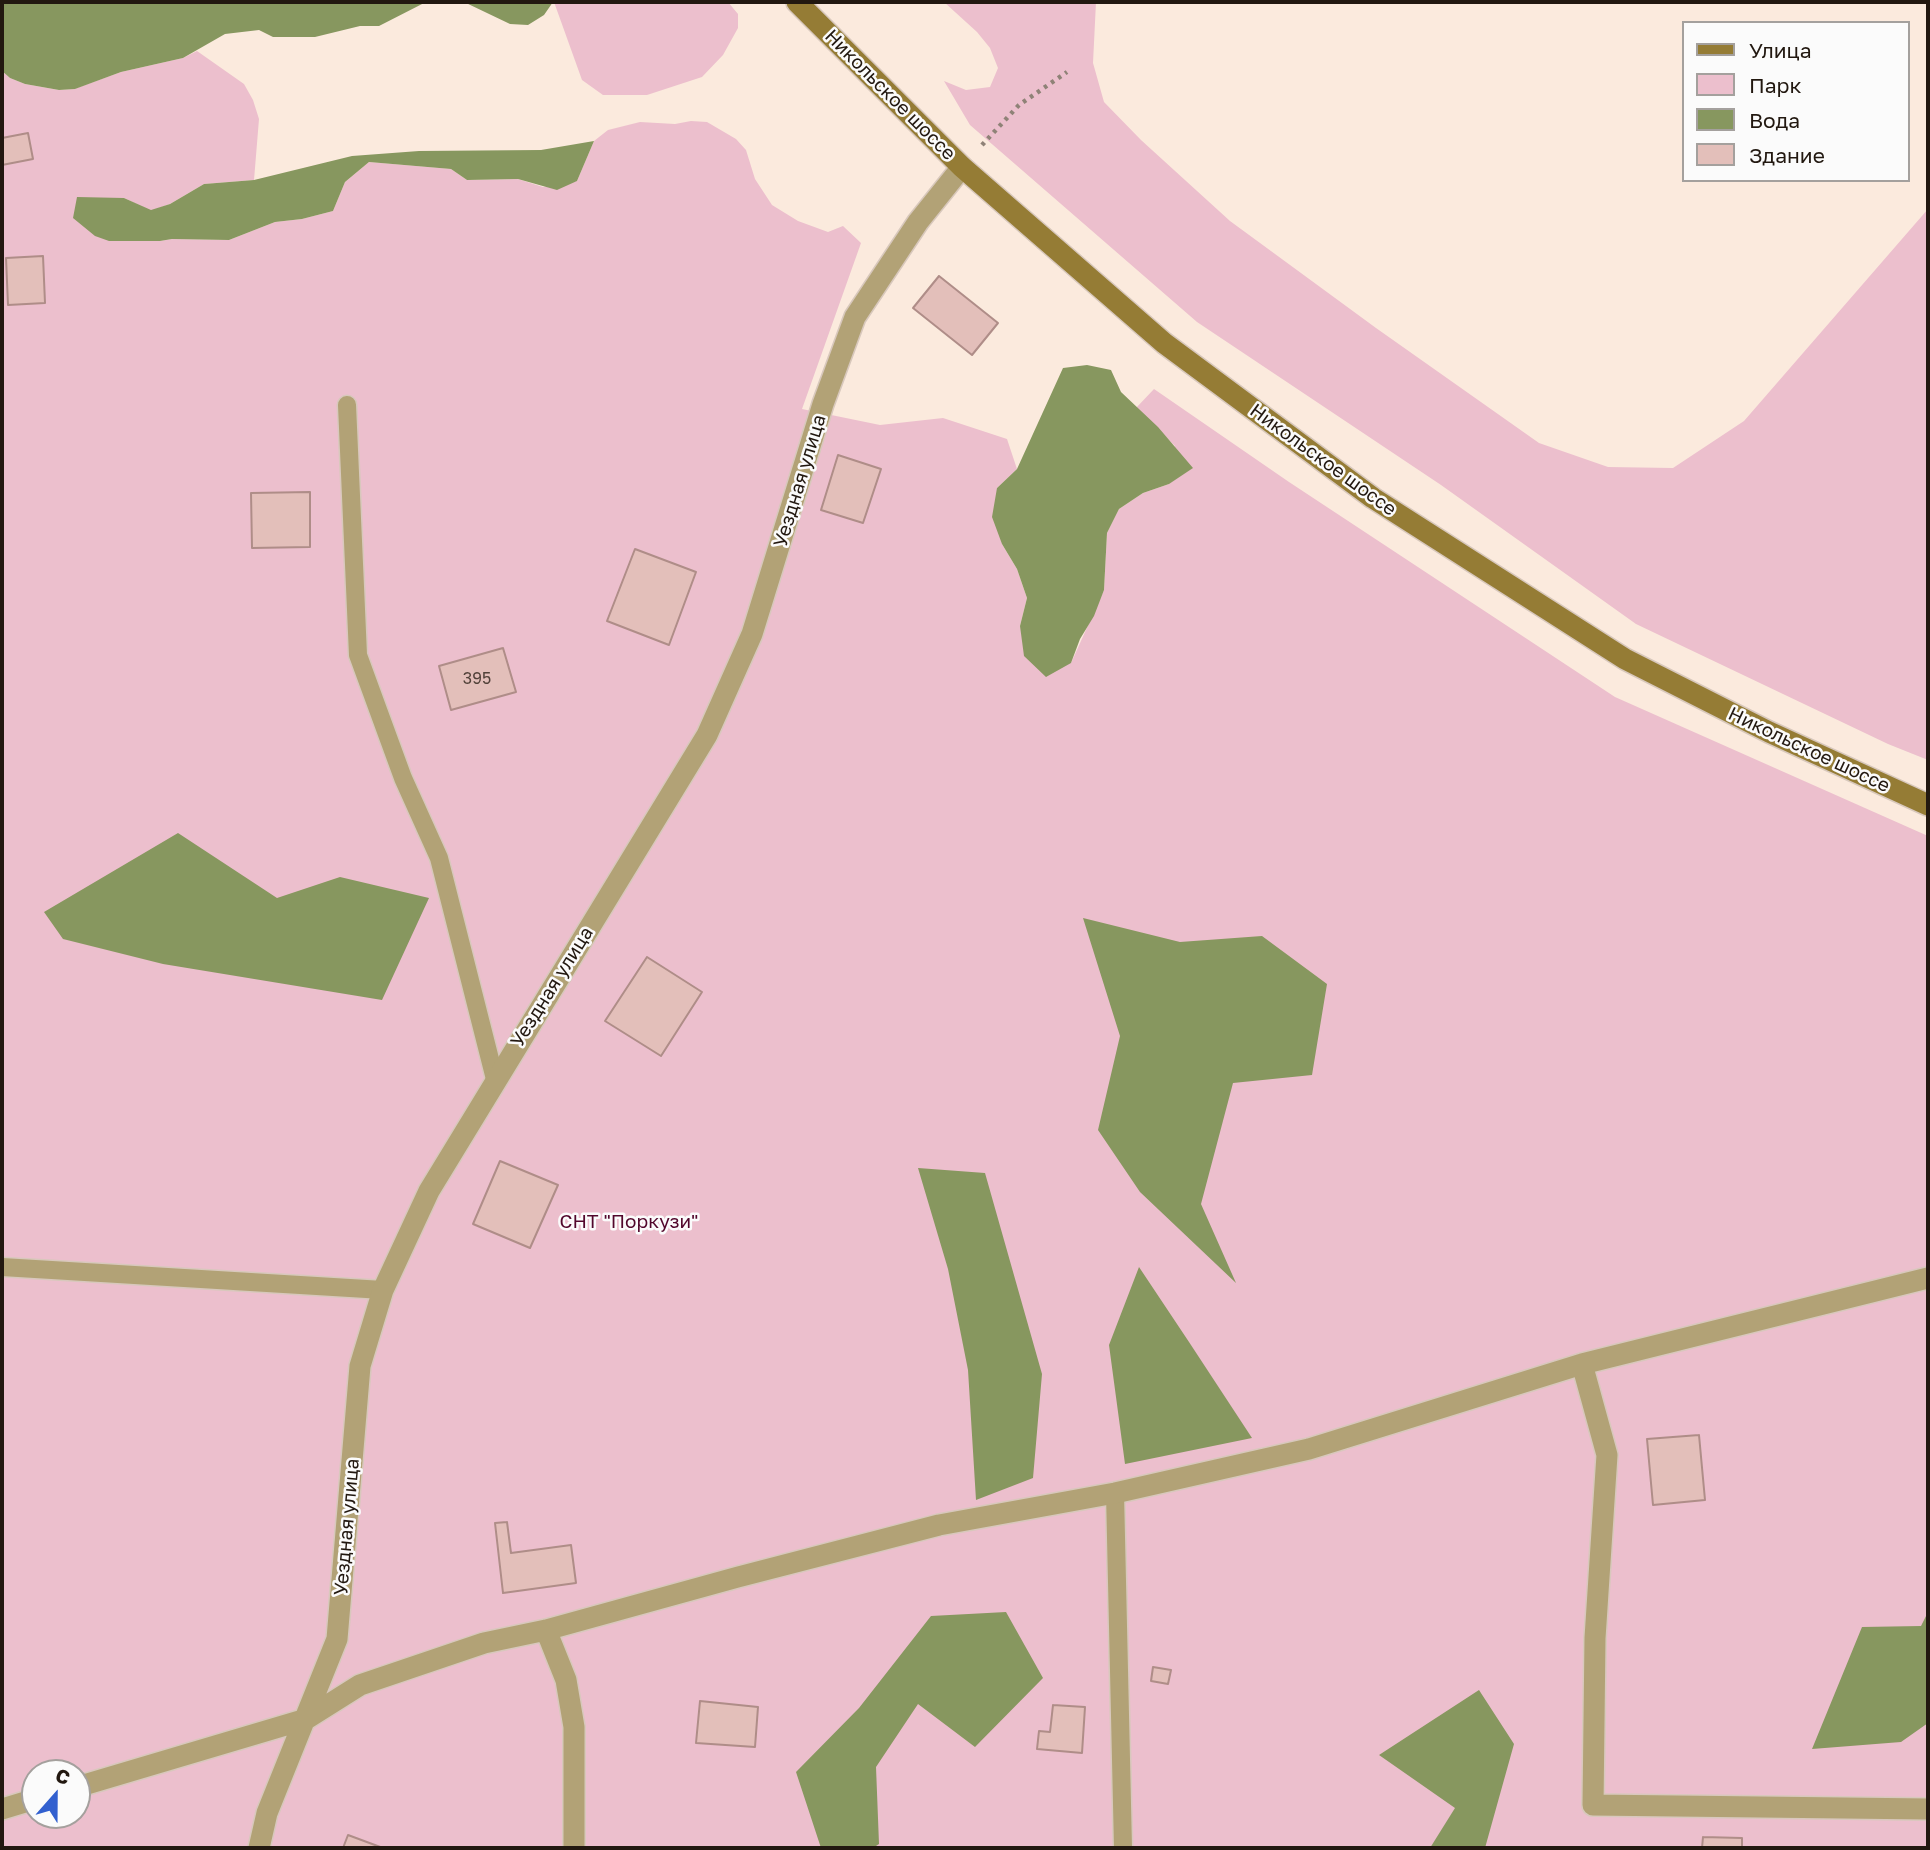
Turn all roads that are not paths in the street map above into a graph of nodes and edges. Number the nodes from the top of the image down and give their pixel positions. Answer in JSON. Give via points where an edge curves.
{"nodes":[{"id":1,"x":797,"y":2,"type":"edge"},
{"id":2,"x":962,"y":167,"type":"junction"},
{"id":3,"x":347,"y":405,"type":"dead end"},
{"id":4,"x":1928,"y":805,"type":"edge"},
{"id":5,"x":495,"y":1079,"type":"junction"},
{"id":6,"x":2,"y":1267,"type":"edge"},
{"id":7,"x":1928,"y":1278,"type":"edge"},
{"id":8,"x":383,"y":1290,"type":"junction"},
{"id":9,"x":1582,"y":1364,"type":"junction"},
{"id":10,"x":1115,"y":1493,"type":"junction"},
{"id":11,"x":546,"y":1630,"type":"junction"},
{"id":12,"x":306,"y":1719,"type":"junction"},
{"id":13,"x":91,"y":1783,"type":"edge"},
{"id":14,"x":21,"y":1804,"type":"edge"},
{"id":15,"x":2,"y":1809,"type":"edge"},
{"id":16,"x":1928,"y":1809,"type":"edge"},
{"id":17,"x":259,"y":1848,"type":"edge"},
{"id":18,"x":574,"y":1848,"type":"edge"},
{"id":19,"x":1123,"y":1848,"type":"edge"}],
"edges":[{"from":1,"to":2,"type":"main road","name":"Никольское шоссе"},
{"from":2,"to":4,"type":"main road","name":"Никольское шоссе","via":[[1164,343],[1373,498],[1625,659]]},
{"from":2,"to":5,"type":"street","name":"Уездная улица","via":[[918,222],[855,317],[823,404],[752,634],[707,735]]},
{"from":3,"to":5,"type":"lane","via":[[358,654],[403,778],[439,858]]},
{"from":5,"to":8,"type":"street","name":"Уездная улица","via":[[429,1191]]},
{"from":6,"to":8,"type":"lane"},
{"from":7,"to":9,"type":"street"},
{"from":8,"to":12,"type":"street","name":"Уездная улица","via":[[360,1366],[337,1639]]},
{"from":9,"to":10,"type":"street","via":[[1309,1449]]},
{"from":9,"to":16,"type":"street","via":[[1607,1455],[1595,1638],[1593,1805]]},
{"from":10,"to":11,"type":"street","via":[[939,1525]]},
{"from":10,"to":19,"type":"lane"},
{"from":11,"to":12,"type":"street","via":[[484,1643],[360,1685]]},
{"from":11,"to":18,"type":"street","via":[[566,1681],[574,1727]]},
{"from":12,"to":13,"type":"street"},
{"from":12,"to":17,"type":"street","name":"Уездная улица","via":[[267,1813]]},
{"from":14,"to":15,"type":"street"}]}
